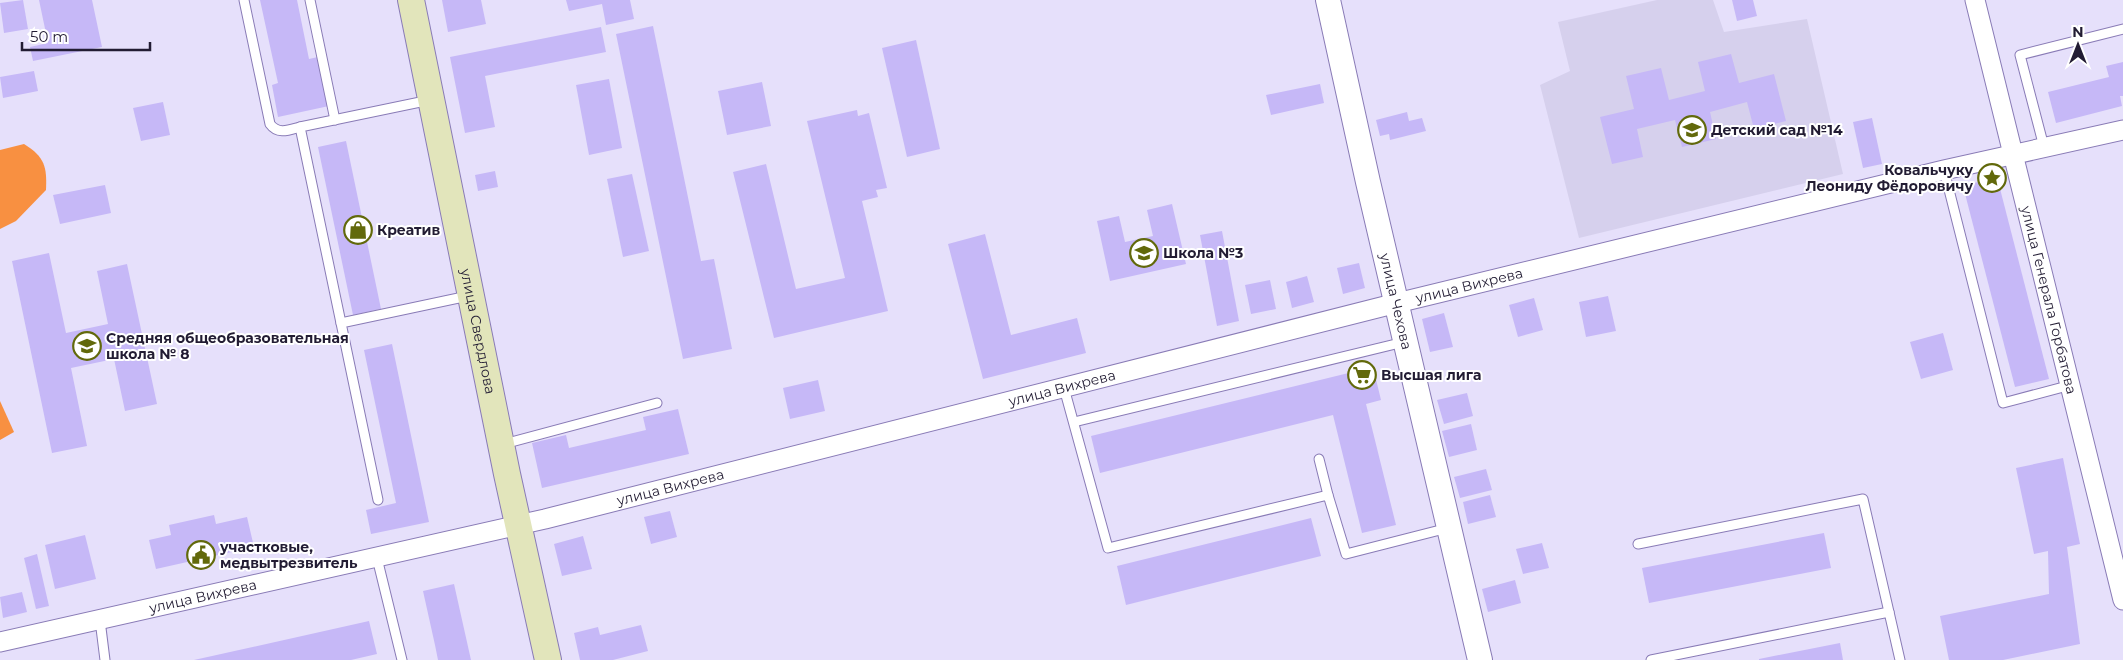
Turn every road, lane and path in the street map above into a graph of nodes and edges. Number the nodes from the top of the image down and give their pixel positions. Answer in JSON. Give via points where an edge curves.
{"nodes":[{"id":1,"x":244,"y":0,"type":"edge"},
{"id":2,"x":310,"y":0,"type":"edge"},
{"id":3,"x":411,"y":0,"type":"edge"},
{"id":4,"x":1328,"y":0,"type":"edge"},
{"id":5,"x":1975,"y":0,"type":"edge"},
{"id":6,"x":2123,"y":29,"type":"edge"},
{"id":7,"x":432,"y":100,"type":"junction"},
{"id":8,"x":335,"y":120,"type":"junction"},
{"id":9,"x":300,"y":128,"type":"junction"},
{"id":10,"x":2123,"y":130,"type":"edge"},
{"id":11,"x":2044,"y":147,"type":"junction"},
{"id":12,"x":2013,"y":153,"type":"junction"},
{"id":13,"x":1944,"y":170,"type":"junction"},
{"id":14,"x":471,"y":296,"type":"junction"},
{"id":15,"x":1397,"y":303,"type":"junction"},
{"id":16,"x":341,"y":323,"type":"junction"},
{"id":17,"x":1406,"y":341,"type":"junction"},
{"id":18,"x":2071,"y":385,"type":"junction"},
{"id":19,"x":1064,"y":388,"type":"junction"},
{"id":20,"x":657,"y":403,"type":"dead end"},
{"id":21,"x":1074,"y":422,"type":"junction"},
{"id":22,"x":501,"y":445,"type":"junction"},
{"id":23,"x":1319,"y":459,"type":"dead end"},
{"id":24,"x":1328,"y":495,"type":"junction"},
{"id":25,"x":378,"y":500,"type":"dead end"},
{"id":26,"x":518,"y":526,"type":"junction"},
{"id":27,"x":1450,"y":528,"type":"junction"},
{"id":28,"x":1638,"y":544,"type":"dead end"},
{"id":29,"x":377,"y":558,"type":"junction"},
{"id":30,"x":2123,"y":600,"type":"edge"},
{"id":31,"x":1890,"y":612,"type":"junction"},
{"id":32,"x":100,"y":620,"type":"junction"},
{"id":33,"x":0,"y":642,"type":"edge"},
{"id":34,"x":105,"y":660,"type":"edge"},
{"id":35,"x":402,"y":660,"type":"edge"},
{"id":36,"x":548,"y":660,"type":"edge"},
{"id":37,"x":1480,"y":660,"type":"edge"},
{"id":38,"x":1651,"y":660,"type":"edge"},
{"id":39,"x":1900,"y":660,"type":"edge"}],
"edges":[{"from":1,"to":9,"type":"lane","via":[[270,124],[280,132]]},
{"from":2,"to":8,"type":"lane"},
{"from":3,"to":7,"type":"main road","name":"улица Свердлова"},
{"from":4,"to":15,"type":"street","name":"улица Чехова"},
{"from":5,"to":12,"type":"street","name":"улица Генерала Горбатова"},
{"from":6,"to":11,"type":"lane","via":[[2020,55]]},
{"from":7,"to":8,"type":"lane"},
{"from":7,"to":14,"type":"main road","name":"улица Свердлова"},
{"from":8,"to":9,"type":"lane"},
{"from":9,"to":16,"type":"lane"},
{"from":10,"to":11,"type":"street","name":"улица Вихрева"},
{"from":11,"to":12,"type":"street","name":"улица Вихрева"},
{"from":12,"to":13,"type":"street","name":"улица Вихрева"},
{"from":12,"to":18,"type":"street","name":"улица Генерала Горбатова"},
{"from":13,"to":15,"type":"street","name":"улица Вихрева"},
{"from":13,"to":18,"type":"lane","via":[[2003,403]]},
{"from":14,"to":16,"type":"lane"},
{"from":14,"to":22,"type":"main road","name":"улица Свердлова"},
{"from":15,"to":17,"type":"street","name":"улица Чехова"},
{"from":15,"to":19,"type":"street","name":"улица Вихрева"},
{"from":16,"to":25,"type":"lane"},
{"from":17,"to":21,"type":"lane"},
{"from":17,"to":27,"type":"street","name":"улица Чехова"},
{"from":18,"to":30,"type":"street","name":"улица Генерала Горбатова"},
{"from":19,"to":21,"type":"lane"},
{"from":19,"to":26,"type":"street","name":"улица Вихрева"},
{"from":20,"to":22,"type":"lane"},
{"from":21,"to":24,"type":"lane","via":[[1108,548]]},
{"from":22,"to":26,"type":"main road","name":"улица Свердлова"},
{"from":23,"to":24,"type":"lane"},
{"from":24,"to":27,"type":"lane","via":[[1346,554]]},
{"from":26,"to":29,"type":"street","name":"улица Вихрева"},
{"from":26,"to":36,"type":"main road","name":"улица Свердлова"},
{"from":27,"to":37,"type":"street","name":"улица Чехова"},
{"from":28,"to":31,"type":"lane","via":[[1863,499]]},
{"from":29,"to":32,"type":"street","name":"улица Вихрева"},
{"from":29,"to":35,"type":"lane"},
{"from":31,"to":38,"type":"lane"},
{"from":31,"to":39,"type":"lane"},
{"from":32,"to":33,"type":"street","name":"улица Вихрева"},
{"from":32,"to":34,"type":"lane"}]}
